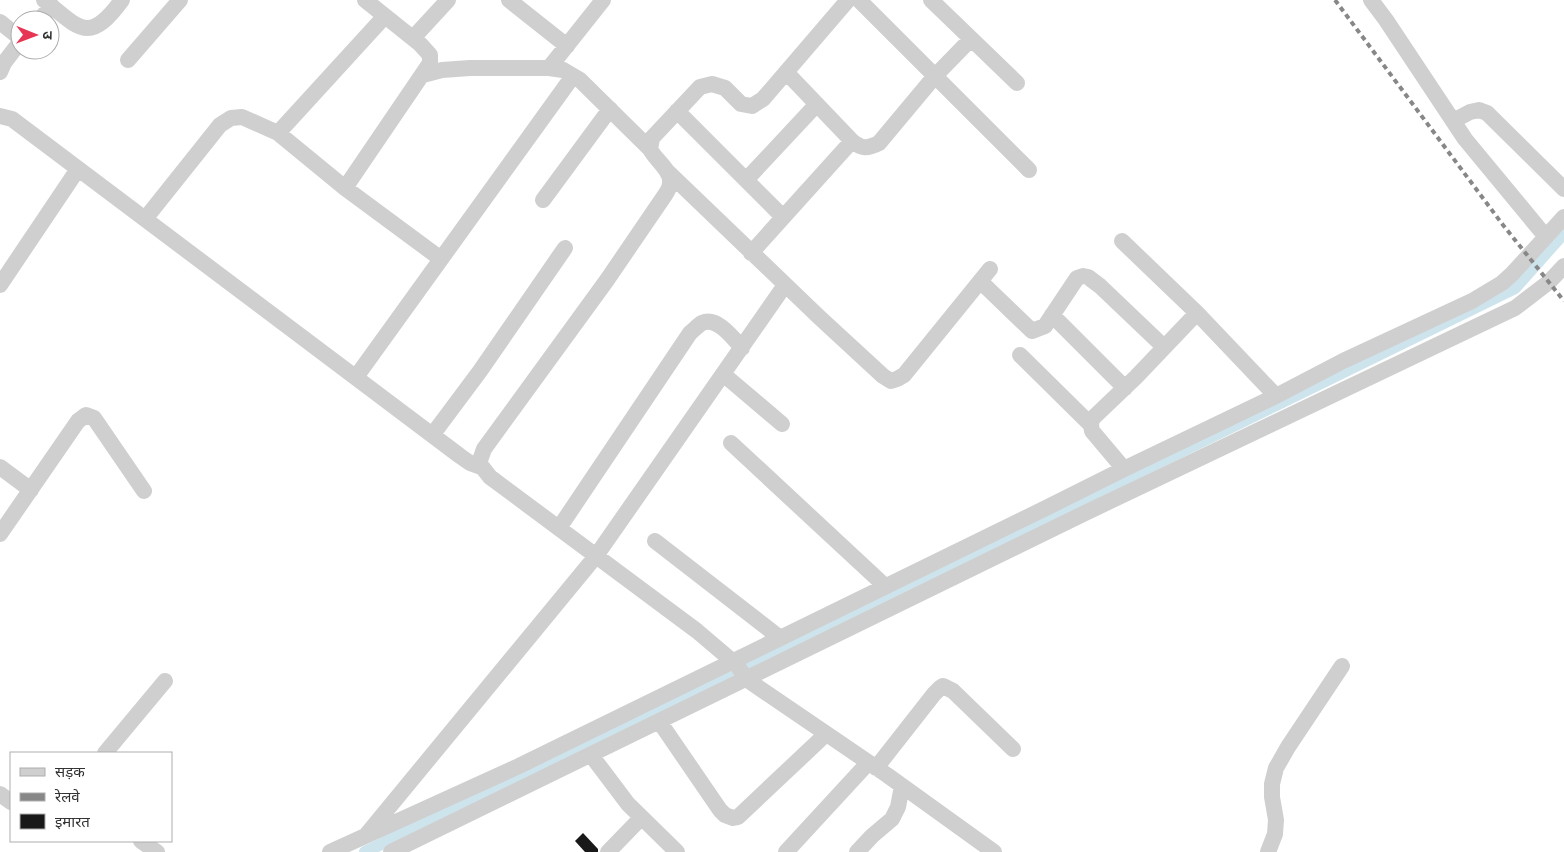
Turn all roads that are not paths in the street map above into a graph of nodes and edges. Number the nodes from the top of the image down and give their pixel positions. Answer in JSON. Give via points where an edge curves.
{"nodes":[{"id":1,"x":122,"y":0,"type":"edge"},
{"id":2,"x":180,"y":0,"type":"edge"},
{"id":3,"x":365,"y":0,"type":"edge"},
{"id":4,"x":448,"y":0,"type":"edge"},
{"id":5,"x":509,"y":0,"type":"edge"},
{"id":6,"x":603,"y":0,"type":"edge"},
{"id":7,"x":848,"y":0,"type":"edge"},
{"id":8,"x":859,"y":0,"type":"edge"},
{"id":9,"x":930,"y":0,"type":"edge"},
{"id":10,"x":1371,"y":0,"type":"edge"},
{"id":11,"x":48,"y":3,"type":"edge"},
{"id":12,"x":385,"y":16,"type":"junction"},
{"id":13,"x":0,"y":22,"type":"edge"},
{"id":14,"x":10,"y":30,"type":"edge"},
{"id":15,"x":413,"y":38,"type":"junction"},
{"id":16,"x":971,"y":39,"type":"junction"},
{"id":17,"x":567,"y":46,"type":"junction"},
{"id":18,"x":10,"y":54,"type":"edge"},
{"id":19,"x":128,"y":60,"type":"dead end"},
{"id":20,"x":549,"y":68,"type":"junction"},
{"id":21,"x":0,"y":72,"type":"edge"},
{"id":22,"x":786,"y":72,"type":"junction"},
{"id":23,"x":423,"y":75,"type":"junction"},
{"id":24,"x":573,"y":76,"type":"junction"},
{"id":25,"x":935,"y":76,"type":"junction"},
{"id":26,"x":1017,"y":83,"type":"dead end"},
{"id":27,"x":817,"y":104,"type":"junction"},
{"id":28,"x":610,"y":109,"type":"junction"},
{"id":29,"x":677,"y":111,"type":"junction"},
{"id":30,"x":0,"y":116,"type":"edge"},
{"id":31,"x":1454,"y":121,"type":"junction"},
{"id":32,"x":278,"y":133,"type":"junction"},
{"id":33,"x":852,"y":141,"type":"junction"},
{"id":34,"x":650,"y":149,"type":"junction"},
{"id":35,"x":78,"y":169,"type":"junction"},
{"id":36,"x":1029,"y":170,"type":"dead end"},
{"id":37,"x":668,"y":172,"type":"junction"},
{"id":38,"x":746,"y":180,"type":"junction"},
{"id":39,"x":345,"y":188,"type":"junction"},
{"id":40,"x":1564,"y":189,"type":"edge"},
{"id":41,"x":543,"y":200,"type":"dead end"},
{"id":42,"x":783,"y":217,"type":"junction"},
{"id":43,"x":1564,"y":217,"type":"edge"},
{"id":44,"x":145,"y":219,"type":"junction"},
{"id":45,"x":1546,"y":237,"type":"junction"},
{"id":46,"x":1122,"y":241,"type":"dead end"},
{"id":47,"x":566,"y":248,"type":"dead end"},
{"id":48,"x":751,"y":253,"type":"junction"},
{"id":49,"x":440,"y":259,"type":"junction"},
{"id":50,"x":1564,"y":266,"type":"edge"},
{"id":51,"x":0,"y":285,"type":"edge"},
{"id":52,"x":785,"y":286,"type":"junction"},
{"id":53,"x":1197,"y":312,"type":"junction"},
{"id":54,"x":1052,"y":315,"type":"junction"},
{"id":55,"x":1164,"y":347,"type":"junction"},
{"id":56,"x":742,"y":348,"type":"junction"},
{"id":57,"x":1020,"y":355,"type":"dead end"},
{"id":58,"x":723,"y":374,"type":"junction"},
{"id":59,"x":356,"y":377,"type":"junction"},
{"id":60,"x":1124,"y":388,"type":"junction"},
{"id":61,"x":1276,"y":396,"type":"junction"},
{"id":62,"x":782,"y":424,"type":"dead end"},
{"id":63,"x":1091,"y":425,"type":"junction"},
{"id":64,"x":432,"y":434,"type":"junction"},
{"id":65,"x":731,"y":442,"type":"dead end"},
{"id":66,"x":0,"y":467,"type":"edge"},
{"id":67,"x":481,"y":467,"type":"junction"},
{"id":68,"x":1124,"y":469,"type":"junction"},
{"id":69,"x":31,"y":490,"type":"junction"},
{"id":70,"x":144,"y":491,"type":"dead end"},
{"id":71,"x":558,"y":528,"type":"junction"},
{"id":72,"x":0,"y":534,"type":"edge"},
{"id":73,"x":655,"y":541,"type":"dead end"},
{"id":74,"x":596,"y":556,"type":"junction"},
{"id":75,"x":885,"y":586,"type":"junction"},
{"id":76,"x":780,"y":637,"type":"junction"},
{"id":77,"x":1342,"y":666,"type":"dead end"},
{"id":78,"x":740,"y":670,"type":"junction"},
{"id":79,"x":165,"y":681,"type":"dead end"},
{"id":80,"x":659,"y":721,"type":"junction"},
{"id":81,"x":826,"y":734,"type":"junction"},
{"id":82,"x":1013,"y":749,"type":"dead end"},
{"id":83,"x":106,"y":752,"type":"edge"},
{"id":84,"x":590,"y":755,"type":"junction"},
{"id":85,"x":872,"y":766,"type":"junction"},
{"id":86,"x":902,"y":786,"type":"junction"},
{"id":87,"x":641,"y":818,"type":"junction"},
{"id":88,"x":365,"y":836,"type":"junction"},
{"id":89,"x":142,"y":842,"type":"edge"},
{"id":90,"x":157,"y":852,"type":"edge"},
{"id":91,"x":330,"y":852,"type":"edge"},
{"id":92,"x":391,"y":852,"type":"edge"},
{"id":93,"x":608,"y":852,"type":"edge"},
{"id":94,"x":676,"y":852,"type":"edge"},
{"id":95,"x":786,"y":852,"type":"edge"},
{"id":96,"x":857,"y":852,"type":"edge"},
{"id":97,"x":994,"y":852,"type":"edge"},
{"id":98,"x":1268,"y":852,"type":"edge"}],
"edges":[{"from":1,"to":11,"type":"street","via":[[102,23],[92,28],[74,24]]},
{"from":2,"to":19,"type":"street"},
{"from":3,"to":12,"type":"street"},
{"from":4,"to":15,"type":"street"},
{"from":5,"to":17,"type":"street"},
{"from":6,"to":17,"type":"street"},
{"from":7,"to":22,"type":"street"},
{"from":8,"to":25,"type":"street"},
{"from":9,"to":16,"type":"street"},
{"from":10,"to":31,"type":"street"},
{"from":12,"to":15,"type":"street"},
{"from":12,"to":32,"type":"street"},
{"from":13,"to":14,"type":"street"},
{"from":15,"to":23,"type":"street","via":[[430,55],[430,63]]},
{"from":16,"to":25,"type":"street"},
{"from":16,"to":26,"type":"street"},
{"from":17,"to":20,"type":"street"},
{"from":18,"to":21,"type":"street"},
{"from":20,"to":23,"type":"street","via":[[442,70]]},
{"from":20,"to":24,"type":"street","via":[[563,70]]},
{"from":22,"to":27,"type":"street"},
{"from":22,"to":29,"type":"street","via":[[763,99],[752,106],[741,104],[725,88],[712,84],[700,87]]},
{"from":23,"to":39,"type":"street"},
{"from":24,"to":28,"type":"street"},
{"from":24,"to":49,"type":"street"},
{"from":25,"to":33,"type":"street","via":[[879,143],[860,148]]},
{"from":25,"to":36,"type":"street"},
{"from":27,"to":33,"type":"street"},
{"from":27,"to":38,"type":"street"},
{"from":28,"to":34,"type":"street"},
{"from":28,"to":41,"type":"street"},
{"from":29,"to":34,"type":"street","via":[[652,138]]},
{"from":29,"to":38,"type":"street"},
{"from":30,"to":35,"type":"street","via":[[12,119]]},
{"from":31,"to":40,"type":"street","via":[[1470,112],[1479,110],[1487,113]]},
{"from":31,"to":45,"type":"street","via":[[1465,139]]},
{"from":32,"to":39,"type":"street"},
{"from":32,"to":44,"type":"street","via":[[242,118],[230,118],[220,125]]},
{"from":33,"to":42,"type":"street"},
{"from":34,"to":37,"type":"street"},
{"from":35,"to":44,"type":"street"},
{"from":35,"to":51,"type":"street"},
{"from":37,"to":48,"type":"street"},
{"from":37,"to":67,"type":"street","via":[[670,184],[665,195],[484,449],[479,463]]},
{"from":38,"to":42,"type":"street"},
{"from":39,"to":49,"type":"street"},
{"from":42,"to":48,"type":"street"},
{"from":43,"to":45,"type":"street"},
{"from":44,"to":59,"type":"street"},
{"from":45,"to":61,"type":"street","via":[[1502,283]]},
{"from":46,"to":53,"type":"street"},
{"from":47,"to":64,"type":"street"},
{"from":48,"to":52,"type":"street"},
{"from":49,"to":59,"type":"street"},
{"from":50,"to":78,"type":"street","via":[[1515,308],[1075,518]]},
{"from":52,"to":54,"type":"street","via":[[891,380],[904,375],[985,275],[1032,331],[1045,326]]},
{"from":52,"to":56,"type":"street"},
{"from":53,"to":55,"type":"street"},
{"from":53,"to":61,"type":"street"},
{"from":54,"to":55,"type":"street","via":[[1077,278],[1088,277]]},
{"from":54,"to":60,"type":"street"},
{"from":55,"to":60,"type":"street"},
{"from":56,"to":58,"type":"street"},
{"from":56,"to":71,"type":"street","via":[[711,321],[702,323],[690,333]]},
{"from":57,"to":63,"type":"street"},
{"from":58,"to":62,"type":"street"},
{"from":58,"to":74,"type":"street"},
{"from":59,"to":64,"type":"street"},
{"from":60,"to":63,"type":"street","via":[[1092,419]]},
{"from":61,"to":68,"type":"street"},
{"from":63,"to":68,"type":"street","via":[[1092,431]]},
{"from":64,"to":67,"type":"street","via":[[460,456]]},
{"from":65,"to":75,"type":"street"},
{"from":66,"to":69,"type":"street"},
{"from":67,"to":71,"type":"street"},
{"from":68,"to":75,"type":"street"},
{"from":69,"to":70,"type":"street","via":[[78,420],[86,415],[94,418]]},
{"from":69,"to":72,"type":"street"},
{"from":71,"to":74,"type":"street"},
{"from":73,"to":76,"type":"street"},
{"from":74,"to":78,"type":"street","via":[[697,631]]},
{"from":74,"to":88,"type":"street"},
{"from":75,"to":76,"type":"street"},
{"from":76,"to":78,"type":"street"},
{"from":77,"to":98,"type":"street","via":[[1276,768],[1272,784],[1275,834]]},
{"from":78,"to":80,"type":"street"},
{"from":78,"to":81,"type":"street"},
{"from":78,"to":88,"type":"street"},
{"from":79,"to":83,"type":"street"},
{"from":80,"to":81,"type":"street","via":[[720,810],[729,818],[738,817]]},
{"from":80,"to":84,"type":"street"},
{"from":81,"to":85,"type":"street"},
{"from":82,"to":85,"type":"street","via":[[944,686]]},
{"from":84,"to":87,"type":"street"},
{"from":84,"to":92,"type":"street"},
{"from":85,"to":86,"type":"street"},
{"from":85,"to":95,"type":"street"},
{"from":86,"to":96,"type":"street","via":[[892,819]]},
{"from":86,"to":97,"type":"street"},
{"from":87,"to":93,"type":"street"},
{"from":87,"to":94,"type":"street"},
{"from":88,"to":91,"type":"street"},
{"from":89,"to":90,"type":"street"}]}
